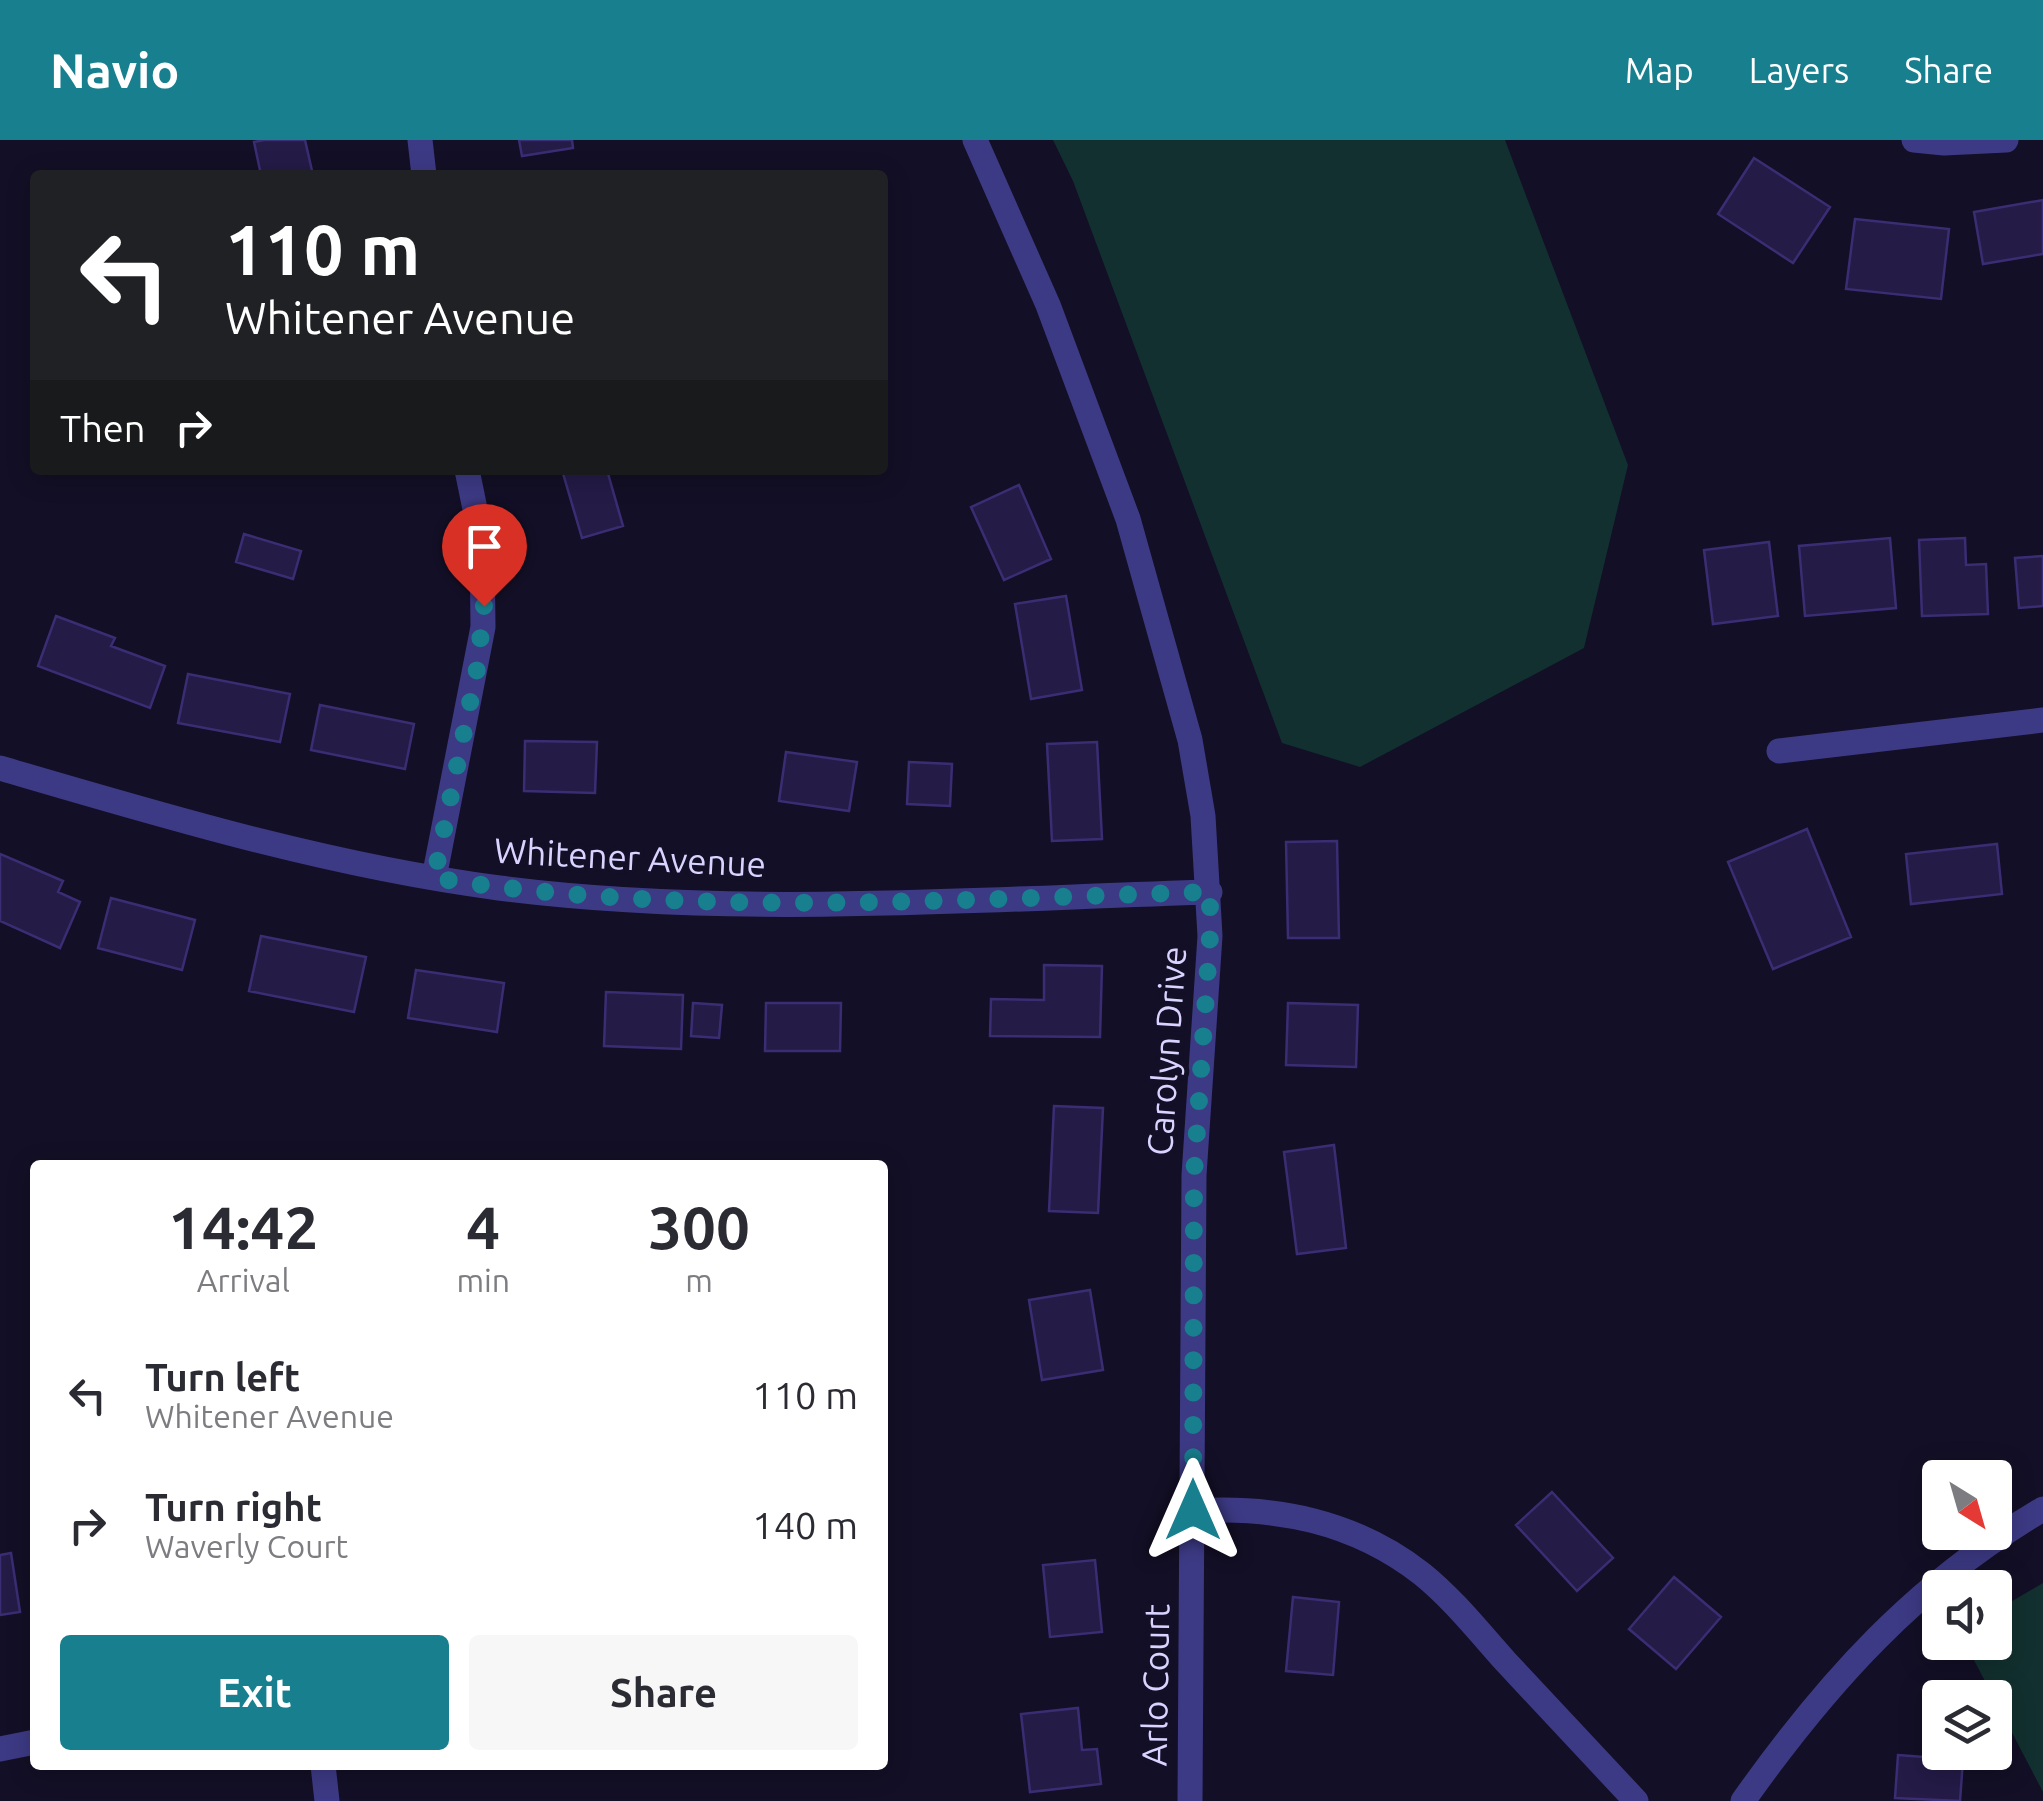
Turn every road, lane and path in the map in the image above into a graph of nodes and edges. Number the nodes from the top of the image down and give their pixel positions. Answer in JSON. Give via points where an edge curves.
{"nodes":[{"id":1,"x":420,"y":140,"type":"edge"},
{"id":2,"x":975,"y":140,"type":"edge"},
{"id":3,"x":1914,"y":140,"type":"edge"},
{"id":4,"x":2006,"y":140,"type":"edge"},
{"id":5,"x":423,"y":170,"type":"edge"},
{"id":6,"x":469,"y":475,"type":"edge"},
{"id":7,"x":2043,"y":720,"type":"edge"},
{"id":8,"x":1778,"y":750,"type":"dead end"},
{"id":9,"x":0,"y":768,"type":"edge"},
{"id":10,"x":434,"y":878,"type":"junction"},
{"id":11,"x":1210,"y":892,"type":"junction"},
{"id":12,"x":2043,"y":1508,"type":"edge"},
{"id":13,"x":1193,"y":1510,"type":"junction"},
{"id":14,"x":30,"y":1743,"type":"edge"},
{"id":15,"x":0,"y":1749,"type":"edge"},
{"id":16,"x":324,"y":1770,"type":"edge"},
{"id":17,"x":328,"y":1801,"type":"edge"},
{"id":18,"x":1190,"y":1801,"type":"edge"},
{"id":19,"x":1636,"y":1801,"type":"edge"},
{"id":20,"x":1743,"y":1801,"type":"edge"}],
"edges":[{"from":1,"to":5,"type":"street"},
{"from":2,"to":11,"type":"street","name":"Carolyn Drive","via":[[1048,306],[1128,520],[1190,740]]},
{"from":3,"to":4,"type":"street"},
{"from":6,"to":10,"type":"street","via":[[482,543],[483,627]]},
{"from":7,"to":8,"type":"street"},
{"from":9,"to":10,"type":"street","name":"Whitener Avenue","via":[[167,817]]},
{"from":10,"to":11,"type":"street","name":"Whitener Avenue","via":[[690,902]]},
{"from":11,"to":13,"type":"street","name":"Carolyn Drive","via":[[1194,1175]]},
{"from":12,"to":20,"type":"street","via":[[1935,1582],[1882,1632],[1817,1703]]},
{"from":13,"to":18,"type":"street","name":"Arlo Court"},
{"from":13,"to":19,"type":"street","via":[[1290,1514],[1382,1548],[1423,1575]]},
{"from":14,"to":15,"type":"street"},
{"from":16,"to":17,"type":"street"}]}
